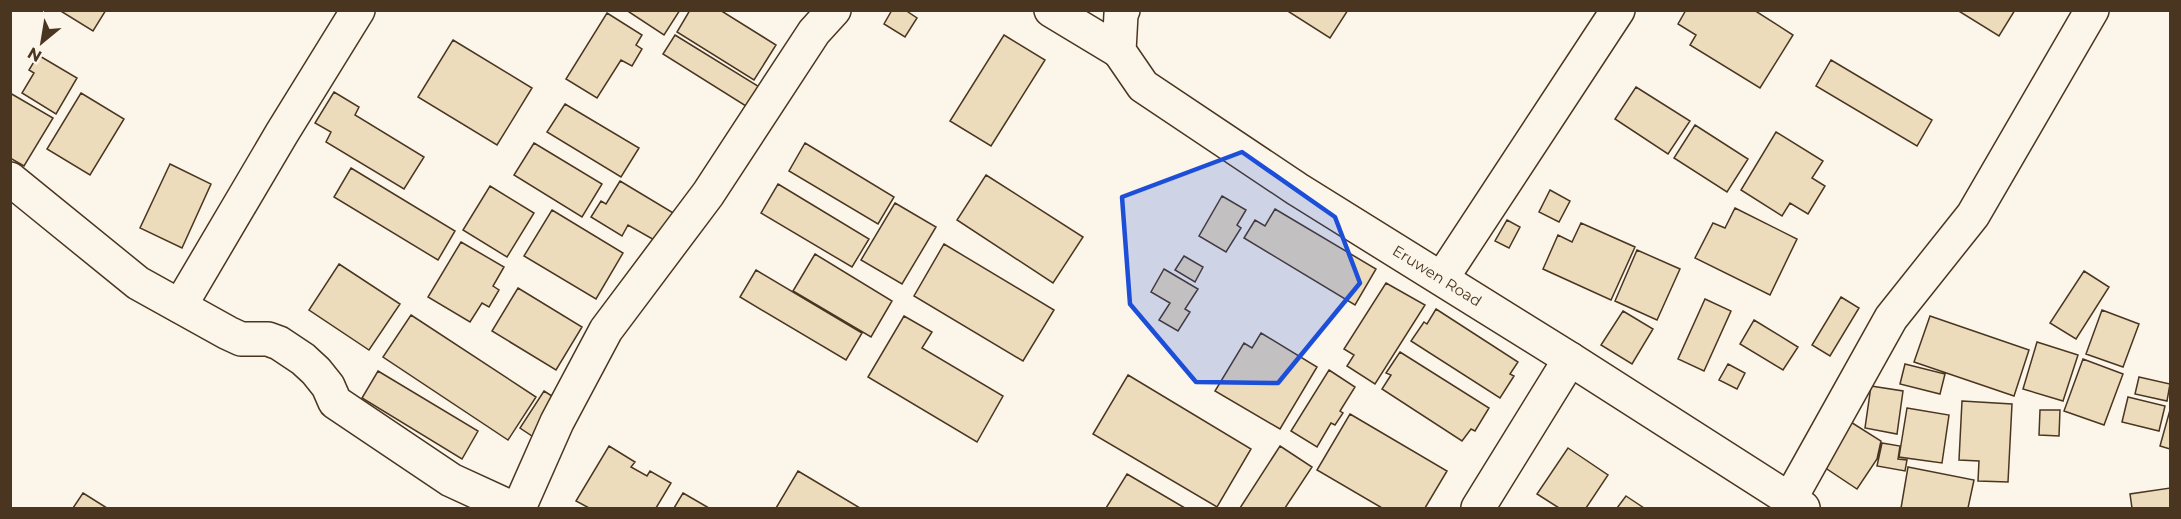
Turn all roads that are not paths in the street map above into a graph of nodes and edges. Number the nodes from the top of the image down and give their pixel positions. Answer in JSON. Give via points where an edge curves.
{"nodes":[{"id":1,"x":358,"y":10,"type":"edge"},
{"id":2,"x":834,"y":10,"type":"edge"},
{"id":3,"x":1051,"y":10,"type":"edge"},
{"id":4,"x":1123,"y":10,"type":"edge"},
{"id":5,"x":1618,"y":10,"type":"edge"},
{"id":6,"x":2092,"y":10,"type":"edge"},
{"id":7,"x":1119,"y":51,"type":"junction"},
{"id":8,"x":10,"y":179,"type":"edge"},
{"id":9,"x":1442,"y":278,"type":"junction"},
{"id":10,"x":180,"y":306,"type":"junction"},
{"id":11,"x":1570,"y":359,"type":"junction"},
{"id":12,"x":1797,"y":504,"type":"edge"},
{"id":13,"x":512,"y":508,"type":"edge"},
{"id":14,"x":519,"y":508,"type":"edge"},
{"id":15,"x":1478,"y":508,"type":"edge"}],
"edges":[{"from":1,"to":10,"type":"street"},
{"from":2,"to":14,"type":"street","via":[[814,32],[708,194],[606,330],[557,422]]},
{"from":3,"to":7,"type":"street"},
{"from":4,"to":7,"type":"street"},
{"from":5,"to":9,"type":"street"},
{"from":6,"to":12,"type":"street","via":[[1973,215],[1890,318]]},
{"from":7,"to":9,"type":"street","name":"Eruwen Road","via":[[1143,86],[1197,124]]},
{"from":8,"to":10,"type":"street","via":[[138,283]]},
{"from":9,"to":11,"type":"street","name":"Eruwen Road"},
{"from":10,"to":13,"type":"street","via":[[241,339],[279,343],[316,371],[335,402],[451,480]]},
{"from":11,"to":12,"type":"street","name":"Eruwen Road"},
{"from":11,"to":15,"type":"street"}]}
